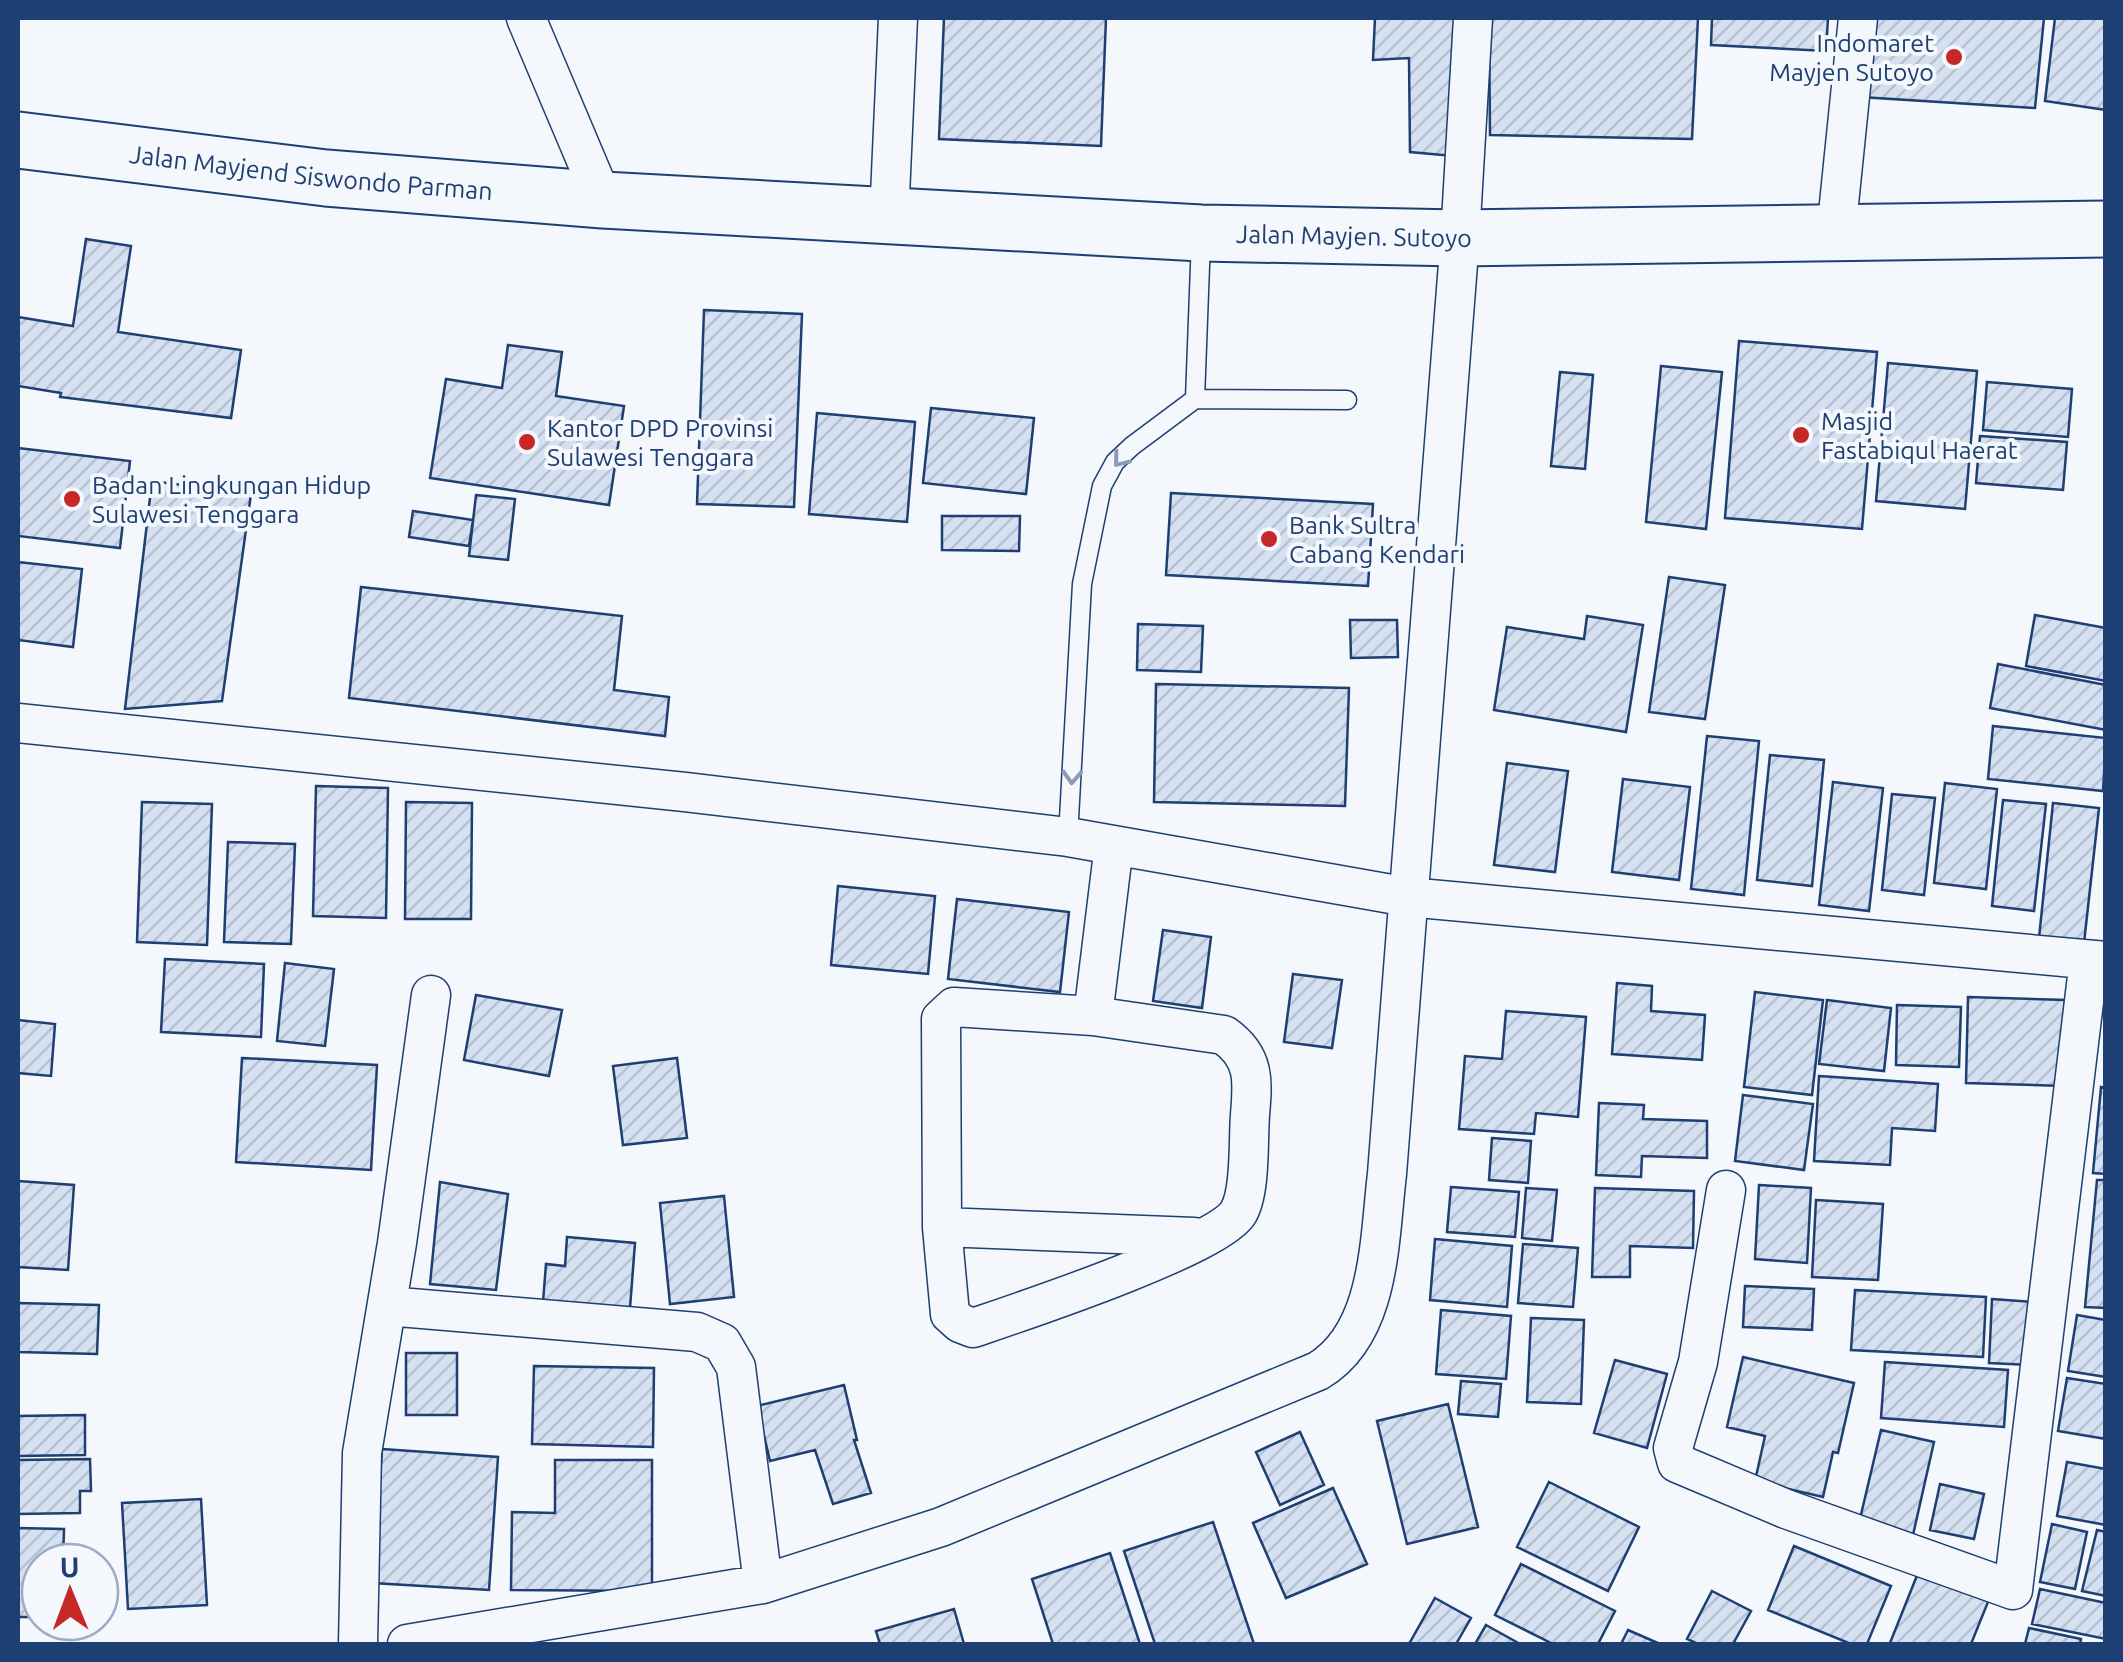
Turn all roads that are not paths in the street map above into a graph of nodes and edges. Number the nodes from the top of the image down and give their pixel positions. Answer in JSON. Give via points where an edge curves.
{"nodes":[{"id":1,"x":526,"y":18,"type":"edge"},
{"id":2,"x":898,"y":18,"type":"edge"},
{"id":3,"x":1473,"y":18,"type":"edge"},
{"id":4,"x":1858,"y":18,"type":"edge"},
{"id":5,"x":18,"y":140,"type":"edge"},
{"id":6,"x":604,"y":200,"type":"junction"},
{"id":7,"x":888,"y":218,"type":"junction"},
{"id":8,"x":2106,"y":228,"type":"edge"},
{"id":9,"x":1836,"y":232,"type":"junction"},
{"id":10,"x":1201,"y":233,"type":"junction"},
{"id":11,"x":1460,"y":238,"type":"junction"},
{"id":12,"x":1195,"y":398,"type":"junction"},
{"id":13,"x":1347,"y":400,"type":"dead end"},
{"id":14,"x":18,"y":722,"type":"edge"},
{"id":15,"x":1068,"y":837,"type":"junction"},
{"id":16,"x":1114,"y":845,"type":"junction"},
{"id":17,"x":1408,"y":897,"type":"junction"},
{"id":18,"x":2097,"y":960,"type":"edge"},
{"id":19,"x":431,"y":995,"type":"dead end"},
{"id":20,"x":1093,"y":1016,"type":"junction"},
{"id":21,"x":1726,"y":1190,"type":"dead end"},
{"id":22,"x":942,"y":1227,"type":"junction"},
{"id":23,"x":1207,"y":1237,"type":"junction"},
{"id":24,"x":387,"y":1306,"type":"junction"},
{"id":25,"x":763,"y":1584,"type":"junction"},
{"id":26,"x":358,"y":1644,"type":"edge"},
{"id":27,"x":408,"y":1644,"type":"edge"}],
"edges":[{"from":1,"to":6,"type":"street"},
{"from":2,"to":7,"type":"street"},
{"from":3,"to":11,"type":"street"},
{"from":4,"to":9,"type":"street"},
{"from":5,"to":6,"type":"highway","name":"Jalan Mayjend Siswondo Parman","via":[[326,178]]},
{"from":6,"to":7,"type":"highway","name":"Jalan Mayjen. Sutoyo"},
{"from":7,"to":10,"type":"highway","name":"Jalan Mayjen. Sutoyo"},
{"from":8,"to":9,"type":"highway","name":"Jalan Mayjen. Sutoyo"},
{"from":9,"to":11,"type":"highway","name":"Jalan Mayjen. Sutoyo"},
{"from":10,"to":11,"type":"highway","name":"Jalan Mayjen. Sutoyo"},
{"from":10,"to":12,"type":"lane"},
{"from":11,"to":17,"type":"street"},
{"from":12,"to":13,"type":"lane"},
{"from":12,"to":15,"type":"lane","one_way":true,"via":[[1115,462],[1102,486],[1082,584]]},
{"from":14,"to":15,"type":"street"},
{"from":15,"to":16,"type":"street"},
{"from":16,"to":17,"type":"street"},
{"from":16,"to":20,"type":"street"},
{"from":17,"to":18,"type":"street"},
{"from":17,"to":25,"type":"street","via":[[1374,1273],[1344,1352],[1318,1371],[941,1527]]},
{"from":18,"to":21,"type":"street","via":[[2013,1590],[1677,1463],[1674,1448],[1698,1362]]},
{"from":19,"to":24,"type":"street"},
{"from":20,"to":22,"type":"street","via":[[954,1007],[945,1013]]},
{"from":20,"to":23,"type":"street","via":[[1224,1035],[1248,1059],[1253,1074],[1244,1194],[1238,1213]]},
{"from":22,"to":23,"type":"street"},
{"from":22,"to":23,"type":"street","via":[[950,1314],[974,1328]]},
{"from":24,"to":25,"type":"street","via":[[697,1332],[722,1343],[736,1367]]},
{"from":24,"to":26,"type":"street","via":[[362,1454]]},
{"from":25,"to":27,"type":"street"}]}
